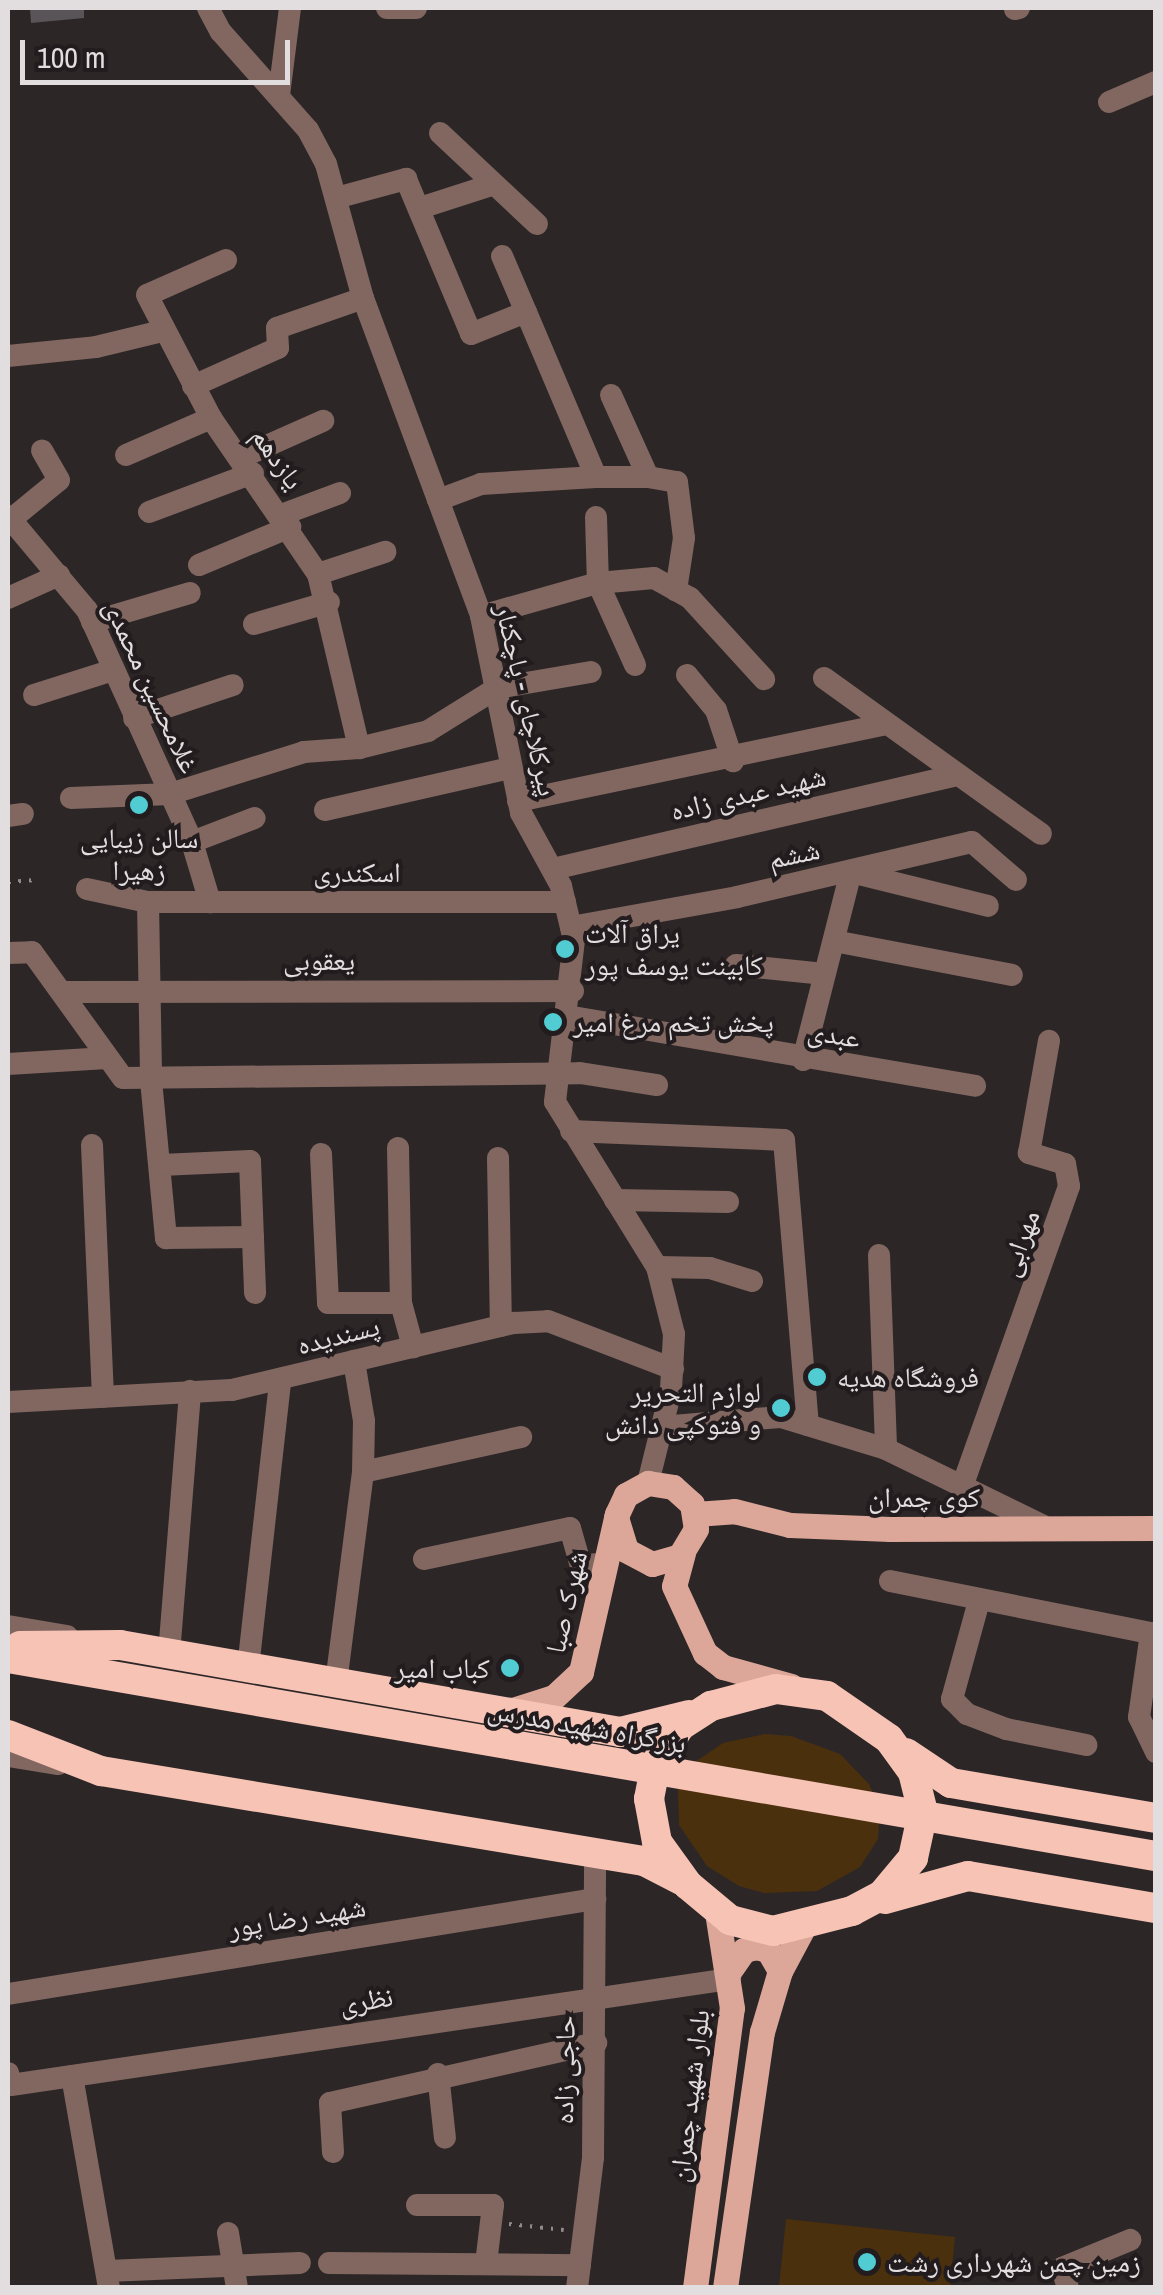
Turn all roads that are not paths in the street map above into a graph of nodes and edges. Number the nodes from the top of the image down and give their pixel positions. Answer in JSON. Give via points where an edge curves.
{"nodes":[{"id":1,"x":208,"y":8,"type":"edge"},
{"id":2,"x":290,"y":8,"type":"edge"},
{"id":3,"x":386,"y":8,"type":"edge"},
{"id":4,"x":416,"y":8,"type":"edge"},
{"id":5,"x":1156,"y":82,"type":"edge"},
{"id":6,"x":279,"y":95,"type":"junction"},
{"id":7,"x":1110,"y":102,"type":"dead end"},
{"id":8,"x":440,"y":132,"type":"dead end"},
{"id":9,"x":491,"y":185,"type":"junction"},
{"id":10,"x":336,"y":198,"type":"junction"},
{"id":11,"x":420,"y":208,"type":"junction"},
{"id":12,"x":537,"y":224,"type":"dead end"},
{"id":13,"x":502,"y":256,"type":"dead end"},
{"id":14,"x":226,"y":260,"type":"dead end"},
{"id":15,"x":364,"y":298,"type":"junction"},
{"id":16,"x":526,"y":312,"type":"junction"},
{"id":17,"x":162,"y":331,"type":"junction"},
{"id":18,"x":8,"y":356,"type":"edge"},
{"id":19,"x":194,"y":386,"type":"junction"},
{"id":20,"x":610,"y":395,"type":"dead end"},
{"id":21,"x":211,"y":418,"type":"junction"},
{"id":22,"x":323,"y":420,"type":"dead end"},
{"id":23,"x":42,"y":452,"type":"dead end"},
{"id":24,"x":126,"y":456,"type":"dead end"},
{"id":25,"x":248,"y":465,"type":"junction"},
{"id":26,"x":596,"y":476,"type":"junction"},
{"id":27,"x":648,"y":477,"type":"junction"},
{"id":28,"x":340,"y":492,"type":"dead end"},
{"id":29,"x":438,"y":500,"type":"junction"},
{"id":30,"x":150,"y":512,"type":"dead end"},
{"id":31,"x":11,"y":517,"type":"edge"},
{"id":32,"x":596,"y":517,"type":"dead end"},
{"id":33,"x":286,"y":521,"type":"junction"},
{"id":34,"x":386,"y":552,"type":"dead end"},
{"id":35,"x":200,"y":565,"type":"dead end"},
{"id":36,"x":318,"y":574,"type":"junction"},
{"id":37,"x":59,"y":575,"type":"junction"},
{"id":38,"x":598,"y":583,"type":"junction"},
{"id":39,"x":676,"y":590,"type":"junction"},
{"id":40,"x":190,"y":593,"type":"dead end"},
{"id":41,"x":8,"y":598,"type":"edge"},
{"id":42,"x":330,"y":602,"type":"junction"},
{"id":43,"x":481,"y":616,"type":"junction"},
{"id":44,"x":92,"y":622,"type":"junction"},
{"id":45,"x":254,"y":624,"type":"dead end"},
{"id":46,"x":635,"y":665,"type":"dead end"},
{"id":47,"x":113,"y":670,"type":"junction"},
{"id":48,"x":591,"y":672,"type":"dead end"},
{"id":49,"x":687,"y":675,"type":"dead end"},
{"id":50,"x":764,"y":678,"type":"dead end"},
{"id":51,"x":824,"y":678,"type":"dead end"},
{"id":52,"x":233,"y":686,"type":"dead end"},
{"id":53,"x":497,"y":688,"type":"junction"},
{"id":54,"x":34,"y":695,"type":"dead end"},
{"id":55,"x":134,"y":718,"type":"junction"},
{"id":56,"x":882,"y":725,"type":"junction"},
{"id":57,"x":359,"y":748,"type":"junction"},
{"id":58,"x":733,"y":761,"type":"junction"},
{"id":59,"x":510,"y":768,"type":"junction"},
{"id":60,"x":956,"y":775,"type":"junction"},
{"id":61,"x":170,"y":794,"type":"junction"},
{"id":62,"x":71,"y":798,"type":"dead end"},
{"id":63,"x":518,"y":801,"type":"junction"},
{"id":64,"x":325,"y":810,"type":"dead end"},
{"id":65,"x":256,"y":818,"type":"dead end"},
{"id":66,"x":1040,"y":834,"type":"dead end"},
{"id":67,"x":192,"y":842,"type":"junction"},
{"id":68,"x":553,"y":869,"type":"junction"},
{"id":69,"x":851,"y":872,"type":"junction"},
{"id":70,"x":1016,"y":880,"type":"dead end"},
{"id":71,"x":87,"y":889,"type":"dead end"},
{"id":72,"x":148,"y":902,"type":"junction"},
{"id":73,"x":210,"y":902,"type":"junction"},
{"id":74,"x":565,"y":902,"type":"junction"},
{"id":75,"x":988,"y":906,"type":"dead end"},
{"id":76,"x":571,"y":928,"type":"junction"},
{"id":77,"x":834,"y":941,"type":"junction"},
{"id":78,"x":8,"y":953,"type":"edge"},
{"id":79,"x":736,"y":964,"type":"dead end"},
{"id":80,"x":825,"y":974,"type":"junction"},
{"id":81,"x":1012,"y":974,"type":"dead end"},
{"id":82,"x":150,"y":990,"type":"junction"},
{"id":83,"x":573,"y":991,"type":"junction"},
{"id":84,"x":65,"y":992,"type":"junction"},
{"id":85,"x":567,"y":1016,"type":"junction"},
{"id":86,"x":1049,"y":1042,"type":"dead end"},
{"id":87,"x":107,"y":1058,"type":"junction"},
{"id":88,"x":803,"y":1060,"type":"junction"},
{"id":89,"x":8,"y":1064,"type":"edge"},
{"id":90,"x":553,"y":1076,"type":"junction"},
{"id":91,"x":151,"y":1080,"type":"junction"},
{"id":92,"x":657,"y":1085,"type":"dead end"},
{"id":93,"x":974,"y":1086,"type":"dead end"},
{"id":94,"x":572,"y":1130,"type":"junction"},
{"id":95,"x":92,"y":1145,"type":"dead end"},
{"id":96,"x":398,"y":1148,"type":"dead end"},
{"id":97,"x":321,"y":1154,"type":"dead end"},
{"id":98,"x":498,"y":1158,"type":"dead end"},
{"id":99,"x":162,"y":1165,"type":"junction"},
{"id":100,"x":614,"y":1200,"type":"junction"},
{"id":101,"x":728,"y":1202,"type":"dead end"},
{"id":102,"x":253,"y":1238,"type":"junction"},
{"id":103,"x":879,"y":1255,"type":"dead end"},
{"id":104,"x":657,"y":1266,"type":"junction"},
{"id":105,"x":752,"y":1281,"type":"dead end"},
{"id":106,"x":256,"y":1293,"type":"dead end"},
{"id":107,"x":401,"y":1303,"type":"junction"},
{"id":108,"x":501,"y":1326,"type":"junction"},
{"id":109,"x":413,"y":1347,"type":"junction"},
{"id":110,"x":354,"y":1361,"type":"junction"},
{"id":111,"x":673,"y":1369,"type":"junction"},
{"id":112,"x":280,"y":1380,"type":"junction"},
{"id":113,"x":190,"y":1391,"type":"junction"},
{"id":114,"x":103,"y":1397,"type":"junction"},
{"id":115,"x":8,"y":1402,"type":"edge"},
{"id":116,"x":808,"y":1425,"type":"junction"},
{"id":117,"x":661,"y":1427,"type":"junction"},
{"id":118,"x":521,"y":1437,"type":"dead end"},
{"id":119,"x":886,"y":1449,"type":"junction"},
{"id":120,"x":363,"y":1472,"type":"junction"},
{"id":121,"x":648,"y":1483,"type":"junction"},
{"id":122,"x":963,"y":1484,"type":"junction"},
{"id":123,"x":695,"y":1514,"type":"junction"},
{"id":124,"x":616,"y":1518,"type":"junction"},
{"id":125,"x":1155,"y":1523,"type":"edge"},
{"id":126,"x":1042,"y":1525,"type":"junction"},
{"id":127,"x":683,"y":1553,"type":"junction"},
{"id":128,"x":424,"y":1559,"type":"dead end"},
{"id":129,"x":607,"y":1564,"type":"junction"},
{"id":130,"x":890,"y":1581,"type":"dead end"},
{"id":131,"x":979,"y":1601,"type":"junction"},
{"id":132,"x":8,"y":1626,"type":"edge"},
{"id":133,"x":1153,"y":1633,"type":"edge"},
{"id":134,"x":120,"y":1646,"type":"junction"},
{"id":135,"x":169,"y":1654,"type":"junction"},
{"id":136,"x":10,"y":1655,"type":"edge"},
{"id":137,"x":248,"y":1668,"type":"junction"},
{"id":138,"x":336,"y":1683,"type":"junction"},
{"id":139,"x":806,"y":1690,"type":"junction"},
{"id":140,"x":704,"y":1710,"type":"junction"},
{"id":141,"x":504,"y":1712,"type":"junction"},
{"id":142,"x":883,"y":1734,"type":"junction"},
{"id":143,"x":8,"y":1735,"type":"edge"},
{"id":144,"x":1086,"y":1746,"type":"dead end"},
{"id":145,"x":1156,"y":1752,"type":"edge"},
{"id":146,"x":8,"y":1756,"type":"edge"},
{"id":147,"x":101,"y":1771,"type":"junction"},
{"id":148,"x":1156,"y":1818,"type":"edge"},
{"id":149,"x":595,"y":1853,"type":"junction"},
{"id":150,"x":1156,"y":1856,"type":"edge"},
{"id":151,"x":688,"y":1884,"type":"junction"},
{"id":152,"x":595,"y":1899,"type":"junction"},
{"id":153,"x":1156,"y":1908,"type":"edge"},
{"id":154,"x":858,"y":1909,"type":"junction"},
{"id":155,"x":716,"y":1912,"type":"junction"},
{"id":156,"x":804,"y":1926,"type":"junction"},
{"id":157,"x":780,"y":1971,"type":"junction"},
{"id":158,"x":730,"y":1974,"type":"junction"},
{"id":159,"x":8,"y":1994,"type":"edge"},
{"id":160,"x":596,"y":1995,"type":"junction"},
{"id":161,"x":596,"y":2043,"type":"junction"},
{"id":162,"x":438,"y":2074,"type":"junction"},
{"id":163,"x":72,"y":2076,"type":"junction"},
{"id":164,"x":9,"y":2079,"type":"edge"},
{"id":165,"x":445,"y":2138,"type":"dead end"},
{"id":166,"x":333,"y":2152,"type":"dead end"},
{"id":167,"x":417,"y":2205,"type":"dead end"},
{"id":168,"x":228,"y":2233,"type":"dead end"},
{"id":169,"x":1130,"y":2240,"type":"dead end"},
{"id":170,"x":232,"y":2261,"type":"junction"},
{"id":171,"x":300,"y":2263,"type":"dead end"},
{"id":172,"x":329,"y":2263,"type":"dead end"},
{"id":173,"x":486,"y":2264,"type":"junction"},
{"id":174,"x":578,"y":2276,"type":"edge"},
{"id":175,"x":108,"y":2279,"type":"edge"},
{"id":176,"x":237,"y":2288,"type":"edge"},
{"id":177,"x":695,"y":2288,"type":"edge"},
{"id":178,"x":725,"y":2288,"type":"edge"},
{"id":179,"x":1068,"y":2288,"type":"edge"}],
"edges":[{"from":1,"to":6,"type":"street","name":"پیرکلاچای - پاچکنار","via":[[221,32]]},
{"from":2,"to":6,"type":"street"},
{"from":3,"to":4,"type":"street"},
{"from":5,"to":7,"type":"street"},
{"from":6,"to":10,"type":"street","name":"پیرکلاچای - پاچکنار","via":[[308,130]]},
{"from":8,"to":9,"type":"street"},
{"from":9,"to":11,"type":"street"},
{"from":9,"to":12,"type":"street"},
{"from":10,"to":11,"type":"street","via":[[406,179]]},
{"from":10,"to":15,"type":"street","name":"پیرکلاچای - پاچکنار"},
{"from":11,"to":16,"type":"street","via":[[471,334]]},
{"from":13,"to":16,"type":"street"},
{"from":14,"to":17,"type":"street","name":"یازدهم","via":[[147,295]]},
{"from":15,"to":19,"type":"street","via":[[277,328],[278,348]]},
{"from":15,"to":29,"type":"street","name":"پیرکلاچای - پاچکنار"},
{"from":16,"to":26,"type":"street"},
{"from":17,"to":18,"type":"street","via":[[96,347]]},
{"from":17,"to":19,"type":"street","name":"یازدهم"},
{"from":19,"to":21,"type":"street","name":"یازدهم"},
{"from":20,"to":27,"type":"street"},
{"from":21,"to":24,"type":"street"},
{"from":21,"to":25,"type":"street","name":"یازدهم"},
{"from":22,"to":25,"type":"street"},
{"from":23,"to":31,"type":"street","via":[[59,480]]},
{"from":25,"to":30,"type":"street"},
{"from":25,"to":33,"type":"street","name":"یازدهم"},
{"from":26,"to":27,"type":"street"},
{"from":26,"to":29,"type":"street","via":[[481,484]]},
{"from":27,"to":39,"type":"street","via":[[677,482],[684,538]]},
{"from":28,"to":33,"type":"street"},
{"from":29,"to":43,"type":"street","name":"پیرکلاچای - پاچکنار"},
{"from":31,"to":37,"type":"street","name":"غلامحسین محمدی"},
{"from":32,"to":38,"type":"street"},
{"from":33,"to":35,"type":"street"},
{"from":33,"to":36,"type":"street","name":"یازدهم"},
{"from":34,"to":36,"type":"street"},
{"from":36,"to":42,"type":"street","name":"یازدهم"},
{"from":37,"to":41,"type":"street"},
{"from":37,"to":44,"type":"street","name":"غلامحسین محمدی"},
{"from":38,"to":39,"type":"street","via":[[654,578]]},
{"from":38,"to":43,"type":"street"},
{"from":38,"to":46,"type":"street"},
{"from":39,"to":50,"type":"street"},
{"from":40,"to":44,"type":"street"},
{"from":42,"to":45,"type":"street"},
{"from":42,"to":57,"type":"street","name":"یازدهم"},
{"from":43,"to":53,"type":"street","name":"پیرکلاچای - پاچکنار"},
{"from":44,"to":47,"type":"street","name":"غلامحسین محمدی"},
{"from":47,"to":54,"type":"street"},
{"from":47,"to":55,"type":"street","name":"غلامحسین محمدی"},
{"from":48,"to":53,"type":"street"},
{"from":49,"to":58,"type":"street","via":[[716,710]]},
{"from":51,"to":56,"type":"street"},
{"from":52,"to":55,"type":"street"},
{"from":53,"to":57,"type":"street","via":[[428,731]]},
{"from":53,"to":59,"type":"street","name":"پیرکلاچای - پاچکنار"},
{"from":55,"to":61,"type":"street","name":"غلامحسین محمدی"},
{"from":56,"to":58,"type":"street"},
{"from":56,"to":60,"type":"street"},
{"from":57,"to":61,"type":"street","via":[[304,752]]},
{"from":58,"to":63,"type":"street"},
{"from":59,"to":63,"type":"street","name":"پیرکلاچای - پاچکنار"},
{"from":59,"to":64,"type":"street"},
{"from":60,"to":66,"type":"street"},
{"from":60,"to":68,"type":"street","name":"شهید عبدی زاده"},
{"from":61,"to":62,"type":"street"},
{"from":61,"to":67,"type":"street","name":"غلامحسین محمدی"},
{"from":63,"to":68,"type":"street","name":"پیرکلاچای - پاچکنار"},
{"from":65,"to":67,"type":"street"},
{"from":67,"to":73,"type":"street","name":"غلامحسین محمدی"},
{"from":68,"to":74,"type":"street","name":"پیرکلاچای - پاچکنار"},
{"from":69,"to":70,"type":"street","name":"ششم","via":[[972,842]]},
{"from":69,"to":75,"type":"street"},
{"from":69,"to":76,"type":"street","name":"ششم"},
{"from":69,"to":77,"type":"street"},
{"from":71,"to":72,"type":"street","name":"اسکندری"},
{"from":72,"to":73,"type":"street","name":"اسکندری"},
{"from":72,"to":82,"type":"street"},
{"from":73,"to":74,"type":"street","name":"اسکندری"},
{"from":74,"to":76,"type":"street","name":"پیرکلاچای - پاچکنار"},
{"from":76,"to":83,"type":"street","name":"پیرکلاچای - پاچکنار"},
{"from":77,"to":80,"type":"street"},
{"from":77,"to":81,"type":"street"},
{"from":78,"to":84,"type":"street","via":[[32,952]]},
{"from":79,"to":80,"type":"street"},
{"from":80,"to":88,"type":"street"},
{"from":82,"to":83,"type":"street","name":"یعقوبی"},
{"from":82,"to":84,"type":"street","name":"یعقوبی"},
{"from":82,"to":91,"type":"street"},
{"from":83,"to":85,"type":"street","name":"پیرکلاچای - پاچکنار"},
{"from":84,"to":87,"type":"street"},
{"from":85,"to":88,"type":"street","name":"عبدی"},
{"from":85,"to":90,"type":"street","name":"پیرکلاچای - پاچکنار"},
{"from":86,"to":122,"type":"street","name":"مهرابی","via":[[1029,1153],[1065,1164],[1069,1186]]},
{"from":87,"to":89,"type":"street"},
{"from":87,"to":91,"type":"street","via":[[123,1078]]},
{"from":88,"to":93,"type":"street","name":"عبدی"},
{"from":90,"to":91,"type":"street"},
{"from":90,"to":92,"type":"street","via":[[580,1073]]},
{"from":90,"to":94,"type":"street","via":[[555,1102]]},
{"from":91,"to":99,"type":"street"},
{"from":94,"to":100,"type":"street"},
{"from":94,"to":116,"type":"street","via":[[784,1140]]},
{"from":95,"to":114,"type":"street"},
{"from":96,"to":107,"type":"street"},
{"from":97,"to":107,"type":"street","via":[[328,1303]]},
{"from":98,"to":108,"type":"street"},
{"from":99,"to":102,"type":"street","via":[[166,1238]]},
{"from":99,"to":102,"type":"street","via":[[250,1161]]},
{"from":100,"to":101,"type":"street"},
{"from":100,"to":104,"type":"street"},
{"from":102,"to":106,"type":"street"},
{"from":103,"to":119,"type":"street"},
{"from":104,"to":105,"type":"street","via":[[710,1268]]},
{"from":104,"to":111,"type":"street","via":[[674,1334]]},
{"from":107,"to":109,"type":"street"},
{"from":108,"to":109,"type":"street","name":"پسندیده"},
{"from":108,"to":111,"type":"street","name":"پسندیده","via":[[548,1321]]},
{"from":109,"to":110,"type":"street","name":"پسندیده"},
{"from":110,"to":112,"type":"street","name":"پسندیده"},
{"from":110,"to":120,"type":"street","via":[[364,1422]]},
{"from":111,"to":117,"type":"street"},
{"from":112,"to":113,"type":"street","name":"پسندیده"},
{"from":112,"to":137,"type":"street"},
{"from":113,"to":114,"type":"street","name":"پسندیده"},
{"from":113,"to":135,"type":"street"},
{"from":114,"to":115,"type":"street","name":"پسندیده"},
{"from":116,"to":117,"type":"street","via":[[752,1414]]},
{"from":116,"to":119,"type":"street"},
{"from":117,"to":121,"type":"street"},
{"from":118,"to":120,"type":"street"},
{"from":119,"to":122,"type":"street"},
{"from":120,"to":138,"type":"street"},
{"from":121,"to":123,"type":"main road","via":[[678,1489]]},
{"from":121,"to":124,"type":"main road","via":[[626,1496]]},
{"from":122,"to":126,"type":"street"},
{"from":123,"to":126,"type":"main road","name":"کوی چمران","via":[[734,1511],[790,1525],[890,1529]]},
{"from":123,"to":127,"type":"main road","via":[[695,1534]]},
{"from":124,"to":127,"type":"main road","via":[[621,1544],[640,1560],[660,1564]]},
{"from":124,"to":129,"type":"main road","name":"شهرک صبا"},
{"from":125,"to":126,"type":"main road","name":"کوی چمران"},
{"from":127,"to":139,"type":"main road","via":[[674,1586],[705,1654],[723,1667]]},
{"from":128,"to":129,"type":"street","via":[[570,1528],[581,1566]]},
{"from":129,"to":141,"type":"main road","name":"شهرک صبا","via":[[577,1678],[554,1697]]},
{"from":130,"to":131,"type":"street"},
{"from":131,"to":133,"type":"street"},
{"from":131,"to":144,"type":"street","via":[[952,1699],[967,1714],[1006,1729]]},
{"from":132,"to":134,"type":"street"},
{"from":133,"to":145,"type":"street","via":[[1139,1717]]},
{"from":134,"to":135,"type":"highway","name":"بزرگراه شهید مدرس"},
{"from":134,"to":136,"type":"highway","name":"بزرگراه شهید مدرس"},
{"from":135,"to":137,"type":"highway","name":"بزرگراه شهید مدرس"},
{"from":136,"to":150,"type":"highway","name":"بزرگراه شهید مدرس"},
{"from":137,"to":138,"type":"highway","name":"بزرگراه شهید مدرس"},
{"from":138,"to":141,"type":"highway","name":"بزرگراه شهید مدرس"},
{"from":139,"to":140,"type":"highway","via":[[769,1690]]},
{"from":139,"to":142,"type":"highway"},
{"from":140,"to":141,"type":"highway","name":"بزرگراه شهید مدرس","via":[[629,1732]]},
{"from":140,"to":151,"type":"highway","via":[[670,1737],[649,1792],[658,1842]]},
{"from":142,"to":148,"type":"highway","via":[[951,1783]]},
{"from":142,"to":154,"type":"highway","via":[[916,1778],[921,1832],[898,1881]]},
{"from":143,"to":147,"type":"highway"},
{"from":146,"to":147,"type":"street"},
{"from":147,"to":149,"type":"highway"},
{"from":149,"to":151,"type":"highway","via":[[651,1864]]},
{"from":149,"to":152,"type":"street","name":"حاجی زاده"},
{"from":151,"to":155,"type":"highway"},
{"from":152,"to":159,"type":"street","name":"شهید رضا پور"},
{"from":152,"to":160,"type":"street","name":"حاجی زاده"},
{"from":153,"to":154,"type":"highway","via":[[965,1876],[928,1882]]},
{"from":154,"to":156,"type":"highway"},
{"from":155,"to":156,"type":"highway","via":[[758,1929]]},
{"from":155,"to":158,"type":"main road","name":"بلوار شهید چمران"},
{"from":156,"to":157,"type":"main road"},
{"from":157,"to":158,"type":"main road","via":[[768,1950],[756,1947],[744,1950]]},
{"from":157,"to":178,"type":"main road","via":[[762,2032]]},
{"from":158,"to":160,"type":"street","name":"نظری"},
{"from":158,"to":177,"type":"main road","name":"بلوار شهید چمران","via":[[730,2029]]},
{"from":160,"to":161,"type":"street","name":"حاجی زاده"},
{"from":160,"to":163,"type":"street","name":"نظری"},
{"from":161,"to":162,"type":"street"},
{"from":161,"to":174,"type":"street","name":"حاجی زاده"},
{"from":162,"to":165,"type":"street"},
{"from":162,"to":166,"type":"street","via":[[330,2103]]},
{"from":163,"to":164,"type":"street","name":"نظری"},
{"from":163,"to":175,"type":"street"},
{"from":167,"to":173,"type":"street","via":[[492,2206]]},
{"from":168,"to":170,"type":"street"},
{"from":169,"to":179,"type":"street","via":[[1062,2268]]},
{"from":170,"to":171,"type":"street"},
{"from":170,"to":175,"type":"street"},
{"from":170,"to":176,"type":"street"},
{"from":172,"to":173,"type":"street"},
{"from":173,"to":174,"type":"street"}]}
